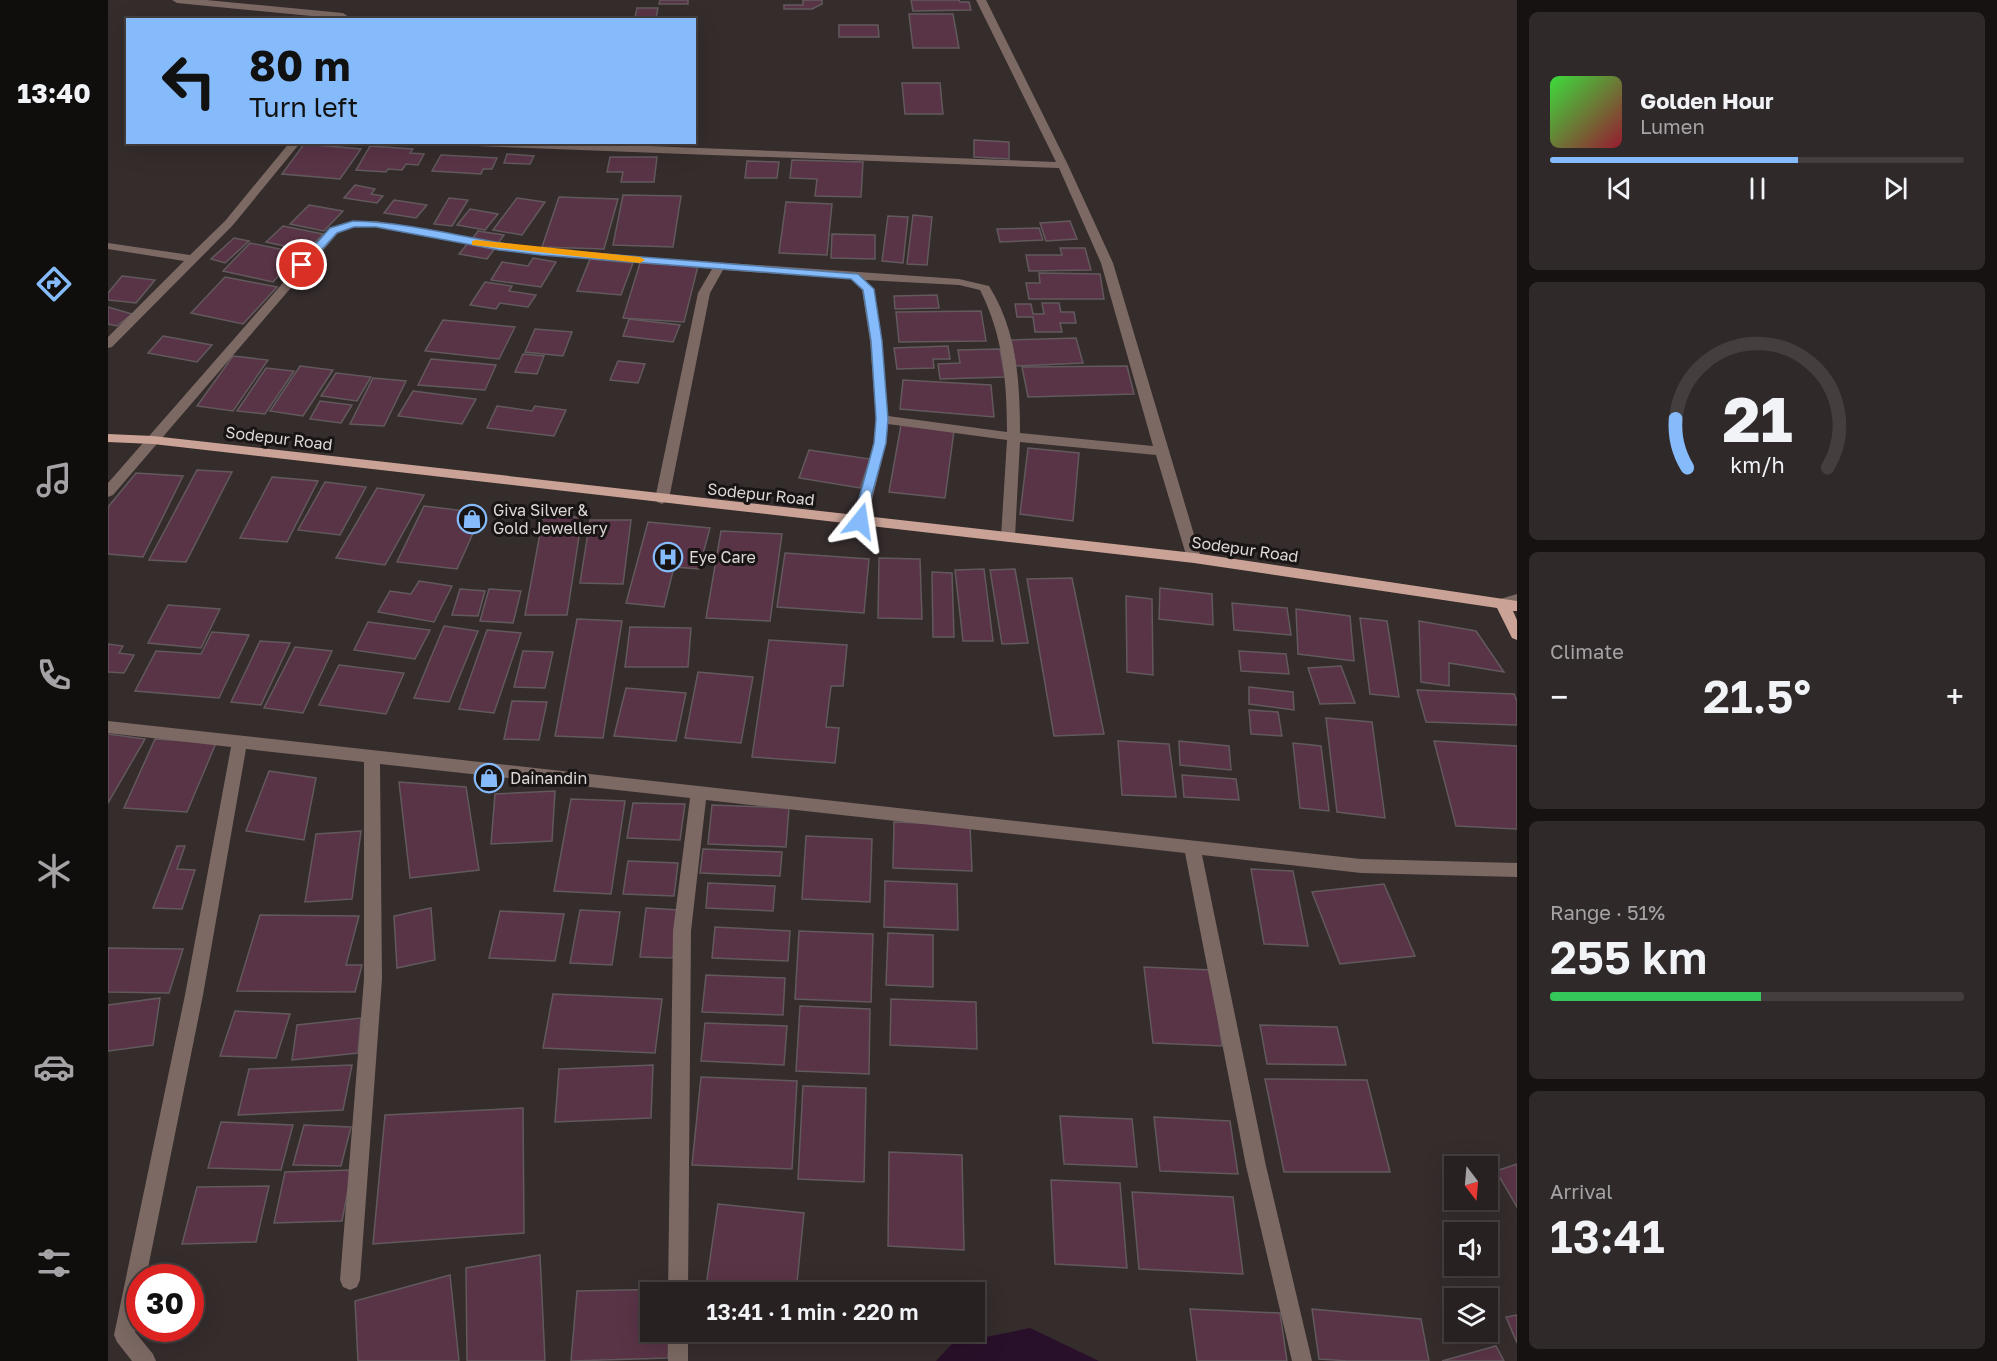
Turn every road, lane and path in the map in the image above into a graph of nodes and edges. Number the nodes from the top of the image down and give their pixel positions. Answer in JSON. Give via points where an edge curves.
{"nodes":[{"id":1,"x":177,"y":0,"type":"edge"},
{"id":2,"x":981,"y":0,"type":"edge"},
{"id":3,"x":346,"y":18,"type":"edge"},
{"id":4,"x":294,"y":144,"type":"edge"},
{"id":5,"x":501,"y":144,"type":"edge"},
{"id":6,"x":1063,"y":165,"type":"junction"},
{"id":7,"x":108,"y":246,"type":"edge"},
{"id":8,"x":191,"y":259,"type":"junction"},
{"id":9,"x":719,"y":266,"type":"junction"},
{"id":10,"x":854,"y":276,"type":"junction"},
{"id":11,"x":108,"y":344,"type":"edge"},
{"id":12,"x":882,"y":419,"type":"junction"},
{"id":13,"x":1013,"y":437,"type":"junction"},
{"id":14,"x":108,"y":438,"type":"edge"},
{"id":15,"x":153,"y":441,"type":"junction"},
{"id":16,"x":1161,"y":451,"type":"junction"},
{"id":17,"x":108,"y":492,"type":"edge"},
{"id":18,"x":662,"y":499,"type":"junction"},
{"id":19,"x":860,"y":521,"type":"junction"},
{"id":20,"x":1008,"y":537,"type":"junction"},
{"id":21,"x":1194,"y":558,"type":"junction"},
{"id":22,"x":1517,"y":599,"type":"edge"},
{"id":23,"x":1509,"y":605,"type":"edge"},
{"id":24,"x":1517,"y":610,"type":"edge"},
{"id":25,"x":1517,"y":634,"type":"edge"},
{"id":26,"x":108,"y":727,"type":"edge"},
{"id":27,"x":240,"y":741,"type":"junction"},
{"id":28,"x":372,"y":756,"type":"junction"},
{"id":29,"x":699,"y":792,"type":"junction"},
{"id":30,"x":1192,"y":847,"type":"junction"},
{"id":31,"x":1517,"y":870,"type":"edge"},
{"id":32,"x":350,"y":1280,"type":"dead end"},
{"id":33,"x":678,"y":1282,"type":"edge"},
{"id":34,"x":678,"y":1342,"type":"edge"},
{"id":35,"x":146,"y":1361,"type":"edge"},
{"id":36,"x":678,"y":1361,"type":"edge"},
{"id":37,"x":1302,"y":1361,"type":"edge"}],
"edges":[{"from":1,"to":3,"type":"street"},
{"from":2,"to":6,"type":"street"},
{"from":4,"to":8,"type":"street","via":[[229,224]]},
{"from":5,"to":6,"type":"street"},
{"from":6,"to":16,"type":"street","via":[[1107,263]]},
{"from":7,"to":8,"type":"street"},
{"from":8,"to":11,"type":"street"},
{"from":9,"to":10,"type":"street"},
{"from":9,"to":15,"type":"street","via":[[499,247],[376,224],[353,224],[334,231]]},
{"from":9,"to":18,"type":"street","via":[[704,293]]},
{"from":10,"to":12,"type":"street","via":[[868,289]]},
{"from":10,"to":13,"type":"street","via":[[959,282],[985,288],[996,305],[1008,358]]},
{"from":12,"to":13,"type":"street"},
{"from":12,"to":19,"type":"street","via":[[880,443]]},
{"from":13,"to":16,"type":"street"},
{"from":13,"to":20,"type":"street"},
{"from":14,"to":15,"type":"main road","name":"Sodepur Road"},
{"from":15,"to":17,"type":"street"},
{"from":15,"to":18,"type":"main road","name":"Sodepur Road"},
{"from":16,"to":21,"type":"street"},
{"from":18,"to":19,"type":"main road","name":"Sodepur Road"},
{"from":19,"to":20,"type":"main road","name":"Sodepur Road"},
{"from":20,"to":21,"type":"main road","name":"Sodepur Road"},
{"from":21,"to":23,"type":"main road","name":"Sodepur Road"},
{"from":22,"to":23,"type":"street"},
{"from":23,"to":24,"type":"street"},
{"from":23,"to":25,"type":"main road"},
{"from":26,"to":27,"type":"street"},
{"from":27,"to":28,"type":"street"},
{"from":27,"to":35,"type":"street","via":[[194,995],[124,1335]]},
{"from":28,"to":29,"type":"street"},
{"from":28,"to":32,"type":"street","via":[[373,979]]},
{"from":29,"to":30,"type":"street"},
{"from":29,"to":33,"type":"street","via":[[682,931]]},
{"from":30,"to":31,"type":"street","via":[[1361,866]]},
{"from":30,"to":37,"type":"street","via":[[1256,1166]]},
{"from":34,"to":36,"type":"street"}]}
